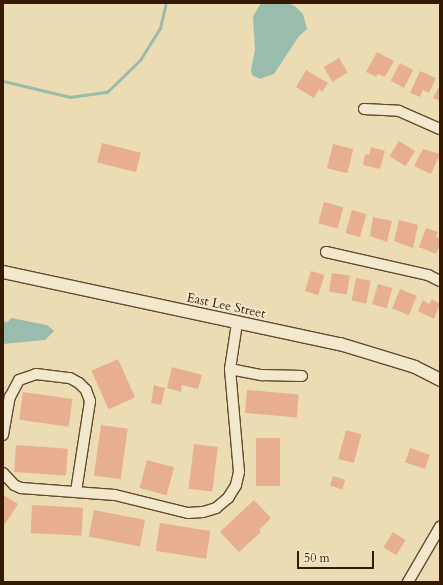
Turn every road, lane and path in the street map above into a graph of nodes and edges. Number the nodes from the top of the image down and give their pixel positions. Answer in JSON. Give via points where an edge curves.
{"nodes":[{"id":1,"x":364,"y":109,"type":"dead end"},
{"id":2,"x":440,"y":129,"type":"edge"},
{"id":3,"x":326,"y":252,"type":"dead end"},
{"id":4,"x":3,"y":272,"type":"edge"},
{"id":5,"x":440,"y":281,"type":"edge"},
{"id":6,"x":237,"y":323,"type":"junction"},
{"id":7,"x":230,"y":369,"type":"junction"},
{"id":8,"x":302,"y":376,"type":"dead end"},
{"id":9,"x":440,"y":380,"type":"edge"},
{"id":10,"x":3,"y":435,"type":"edge"},
{"id":11,"x":3,"y":473,"type":"edge"},
{"id":12,"x":76,"y":491,"type":"junction"},
{"id":13,"x":440,"y":527,"type":"edge"},
{"id":14,"x":408,"y":582,"type":"edge"}],
"edges":[{"from":1,"to":2,"type":"street","via":[[399,111]]},
{"from":3,"to":5,"type":"street","via":[[428,275]]},
{"from":4,"to":6,"type":"street","name":"East Lee Street"},
{"from":6,"to":7,"type":"street"},
{"from":6,"to":9,"type":"street","name":"East Lee Street","via":[[375,354],[415,367]]},
{"from":7,"to":8,"type":"street","via":[[262,375]]},
{"from":7,"to":12,"type":"street","via":[[239,472],[228,498],[216,508],[188,513],[115,495]]},
{"from":10,"to":12,"type":"street","via":[[10,397],[18,380],[36,374],[70,378],[79,383],[86,390],[90,401]]},
{"from":11,"to":12,"type":"street","via":[[14,485],[21,488]]},
{"from":13,"to":14,"type":"street"}]}
